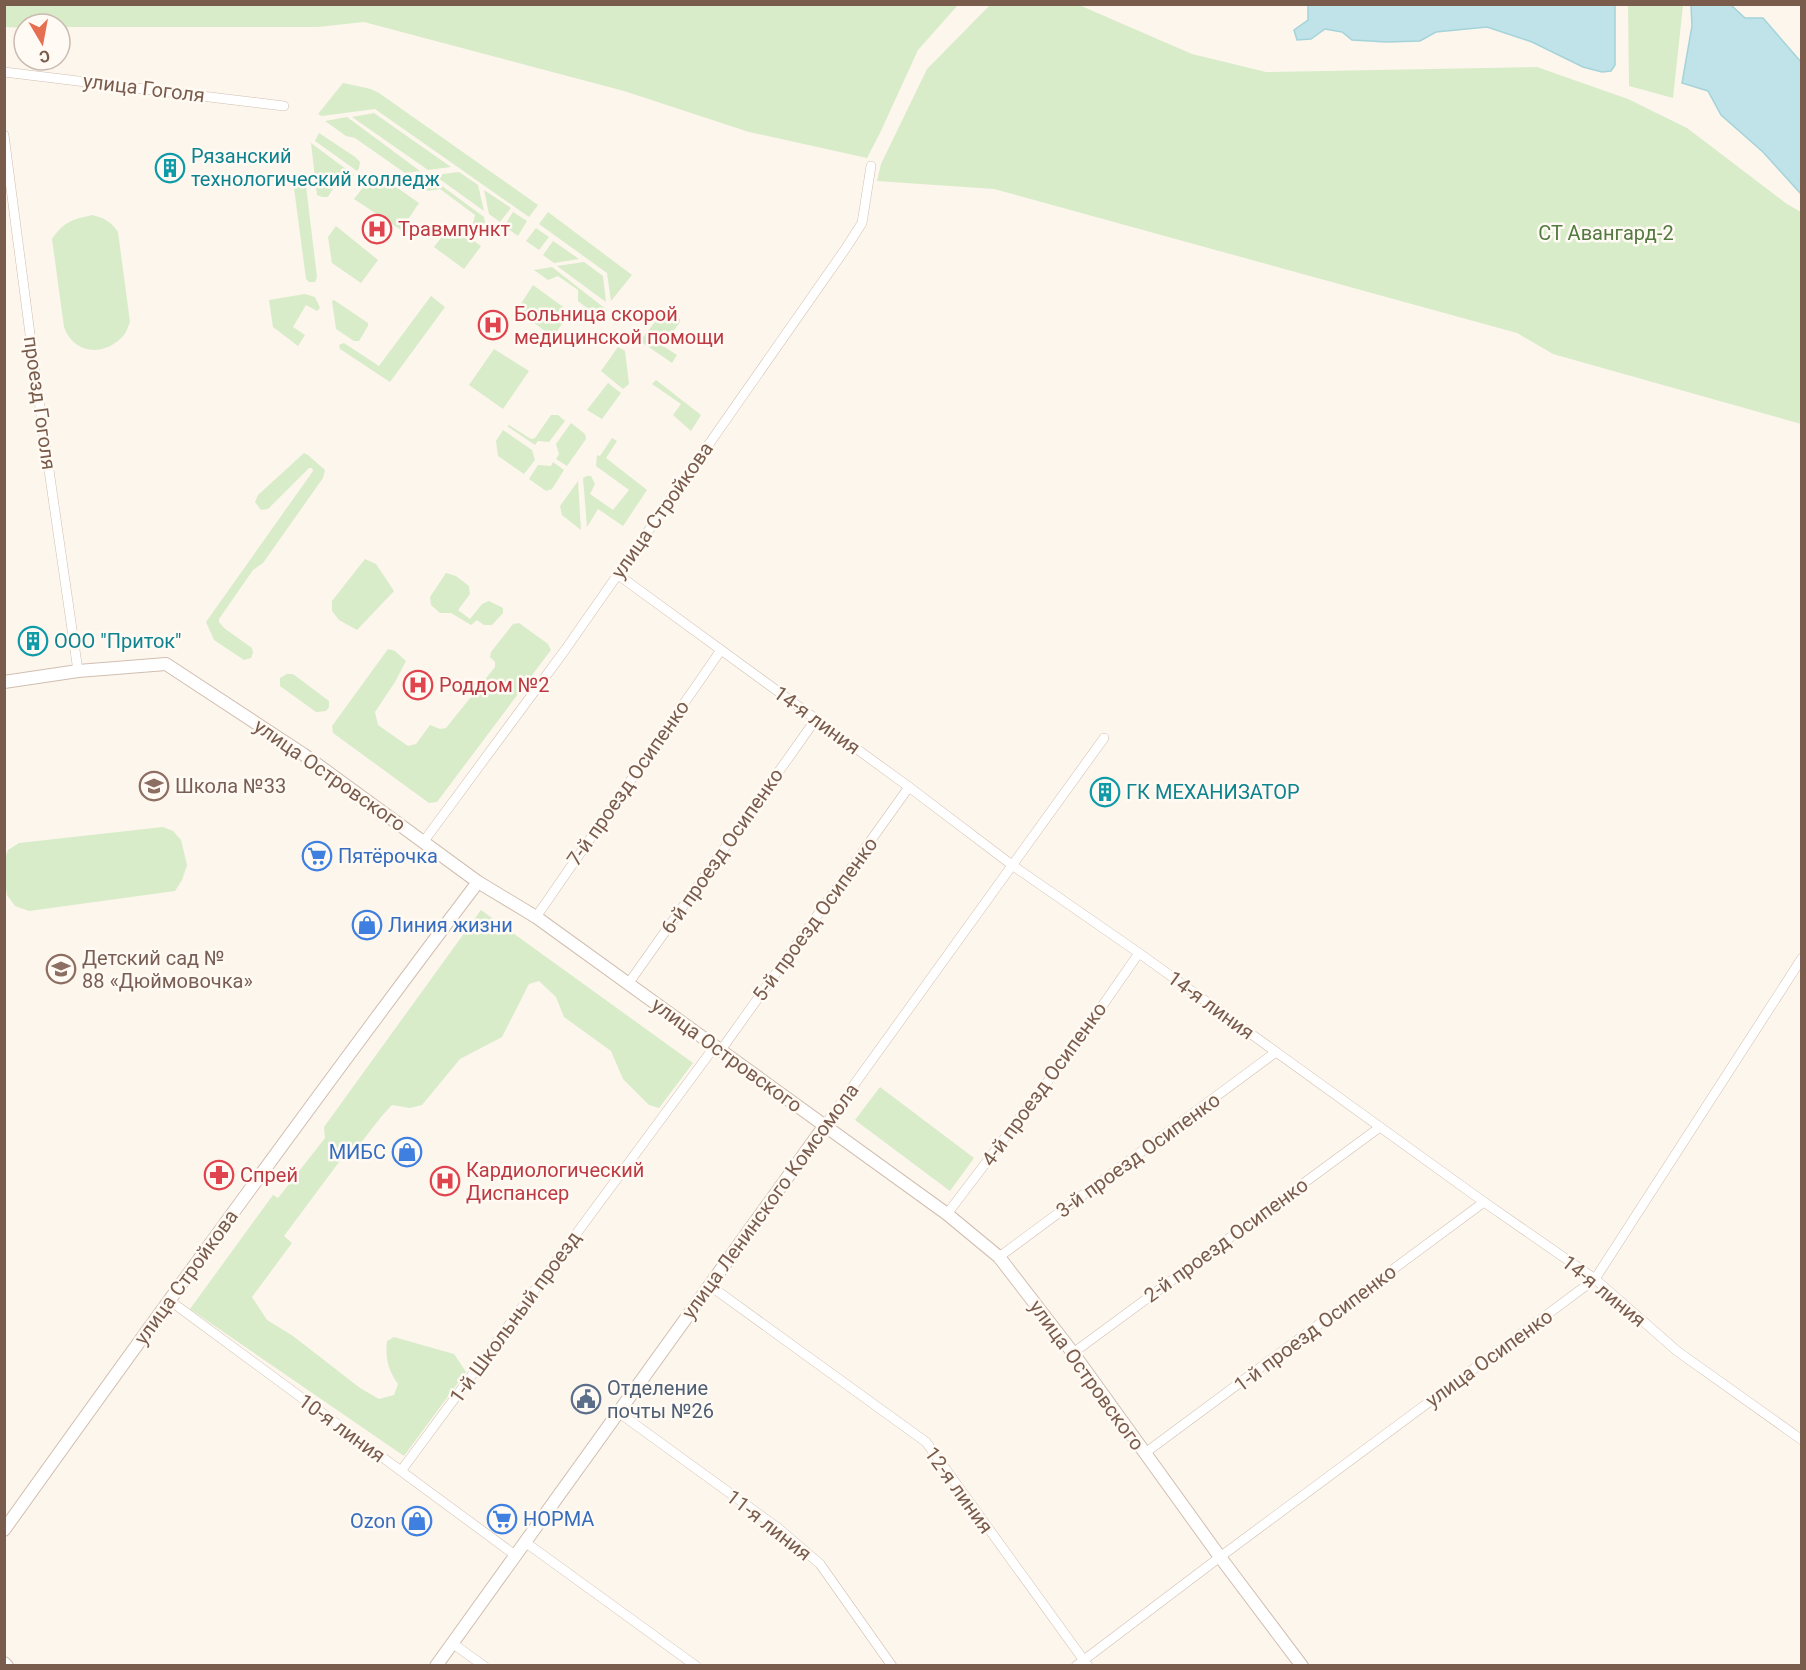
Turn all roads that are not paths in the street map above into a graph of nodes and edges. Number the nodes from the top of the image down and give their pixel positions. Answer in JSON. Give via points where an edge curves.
{"nodes":[{"id":1,"x":4,"y":72,"type":"edge"},
{"id":2,"x":284,"y":106,"type":"dead end"},
{"id":3,"x":4,"y":135,"type":"edge"},
{"id":4,"x":871,"y":166,"type":"dead end"},
{"id":5,"x":617,"y":574,"type":"junction"},
{"id":6,"x":721,"y":650,"type":"junction"},
{"id":7,"x":78,"y":671,"type":"junction"},
{"id":8,"x":4,"y":682,"type":"edge"},
{"id":9,"x":816,"y":719,"type":"junction"},
{"id":10,"x":1104,"y":738,"type":"dead end"},
{"id":11,"x":909,"y":787,"type":"junction"},
{"id":12,"x":424,"y":841,"type":"junction"},
{"id":13,"x":1012,"y":865,"type":"junction"},
{"id":14,"x":478,"y":882,"type":"junction"},
{"id":15,"x":536,"y":917,"type":"junction"},
{"id":16,"x":1139,"y":952,"type":"junction"},
{"id":17,"x":1802,"y":958,"type":"edge"},
{"id":18,"x":628,"y":984,"type":"junction"},
{"id":19,"x":718,"y":1048,"type":"junction"},
{"id":20,"x":1276,"y":1052,"type":"junction"},
{"id":21,"x":825,"y":1125,"type":"junction"},
{"id":22,"x":1380,"y":1127,"type":"junction"},
{"id":23,"x":1484,"y":1202,"type":"junction"},
{"id":24,"x":947,"y":1214,"type":"junction"},
{"id":25,"x":999,"y":1257,"type":"junction"},
{"id":26,"x":1596,"y":1280,"type":"junction"},
{"id":27,"x":709,"y":1285,"type":"junction"},
{"id":28,"x":169,"y":1300,"type":"junction"},
{"id":29,"x":1072,"y":1353,"type":"junction"},
{"id":30,"x":618,"y":1412,"type":"junction"},
{"id":31,"x":1802,"y":1440,"type":"edge"},
{"id":32,"x":1145,"y":1453,"type":"junction"},
{"id":33,"x":401,"y":1471,"type":"junction"},
{"id":34,"x":4,"y":1530,"type":"edge"},
{"id":35,"x":525,"y":1542,"type":"junction"},
{"id":36,"x":515,"y":1556,"type":"junction"},
{"id":37,"x":1220,"y":1557,"type":"junction"},
{"id":38,"x":452,"y":1643,"type":"junction"},
{"id":39,"x":1082,"y":1664,"type":"edge"},
{"id":40,"x":436,"y":1665,"type":"edge"},
{"id":41,"x":484,"y":1665,"type":"edge"},
{"id":42,"x":696,"y":1665,"type":"edge"},
{"id":43,"x":892,"y":1665,"type":"edge"},
{"id":44,"x":1302,"y":1665,"type":"edge"}],
"edges":[{"from":1,"to":2,"type":"street","name":"улица Гоголя"},
{"from":3,"to":7,"type":"street","name":"проезд Гоголя"},
{"from":4,"to":5,"type":"street","name":"улица Стройкова","via":[[862,223]]},
{"from":5,"to":6,"type":"street","name":"14-я линия"},
{"from":5,"to":12,"type":"street","name":"улица Стройкова"},
{"from":6,"to":9,"type":"street","name":"14-я линия"},
{"from":6,"to":15,"type":"street","name":"7-й проезд Осипенко"},
{"from":7,"to":8,"type":"street","name":"улица Островского"},
{"from":7,"to":12,"type":"street","name":"улица Островского","via":[[166,664],[303,754]]},
{"from":9,"to":11,"type":"street","name":"14-я линия"},
{"from":9,"to":18,"type":"street","name":"6-й проезд Осипенко"},
{"from":10,"to":13,"type":"street","name":"улица Ленинского Комсомола"},
{"from":11,"to":13,"type":"street","name":"14-я линия"},
{"from":11,"to":19,"type":"street","name":"5-й проезд Осипенко"},
{"from":12,"to":14,"type":"street","name":"улица Островского"},
{"from":13,"to":16,"type":"street","name":"14-я линия"},
{"from":13,"to":21,"type":"street","name":"улица Ленинского Комсомола"},
{"from":14,"to":15,"type":"street","name":"улица Островского"},
{"from":14,"to":28,"type":"street","name":"улица Стройкова"},
{"from":15,"to":18,"type":"street","name":"улица Островского"},
{"from":16,"to":20,"type":"street","name":"14-я линия"},
{"from":16,"to":24,"type":"street","name":"4-й проезд Осипенко","via":[[1073,1048]]},
{"from":17,"to":26,"type":"street","name":"улица Осипенко"},
{"from":18,"to":19,"type":"street","name":"улица Островского"},
{"from":19,"to":21,"type":"street","name":"улица Островского"},
{"from":19,"to":33,"type":"street","name":"1-й Школьный проезд"},
{"from":20,"to":22,"type":"street","name":"14-я линия"},
{"from":20,"to":25,"type":"street","name":"3-й проезд Осипенко"},
{"from":21,"to":24,"type":"street","name":"улица Островского"},
{"from":21,"to":27,"type":"street","name":"улица Ленинского Комсомола"},
{"from":22,"to":23,"type":"street","name":"14-я линия"},
{"from":22,"to":29,"type":"street","name":"2-й проезд Осипенко"},
{"from":23,"to":26,"type":"street","name":"14-я линия"},
{"from":23,"to":32,"type":"street","name":"1-й проезд Осипенко"},
{"from":24,"to":25,"type":"street","name":"улица Островского"},
{"from":25,"to":29,"type":"street","name":"улица Островского"},
{"from":26,"to":31,"type":"street","name":"14-я линия","via":[[1677,1351]]},
{"from":26,"to":37,"type":"street","name":"улица Осипенко"},
{"from":27,"to":30,"type":"street","name":"улица Ленинского Комсомола"},
{"from":27,"to":39,"type":"street","name":"12-я линия","via":[[926,1443]]},
{"from":28,"to":33,"type":"street","name":"10-я линия"},
{"from":28,"to":34,"type":"street","name":"улица Стройкова"},
{"from":29,"to":32,"type":"street","name":"улица Островского"},
{"from":30,"to":35,"type":"street","name":"улица Ленинского Комсомола"},
{"from":30,"to":43,"type":"street","name":"11-я линия","via":[[778,1528],[820,1564]]},
{"from":32,"to":37,"type":"street","name":"улица Островского"},
{"from":33,"to":36,"type":"street","name":"10-я линия"},
{"from":35,"to":36,"type":"street","name":"улица Ленинского Комсомола"},
{"from":35,"to":42,"type":"street"},
{"from":36,"to":38,"type":"street","name":"улица Ленинского Комсомола"},
{"from":37,"to":39,"type":"street","name":"улица Осипенко"},
{"from":37,"to":44,"type":"street","name":"улица Островского"},
{"from":38,"to":40,"type":"street","name":"улица Ленинского Комсомола"},
{"from":38,"to":41,"type":"street"}]}
